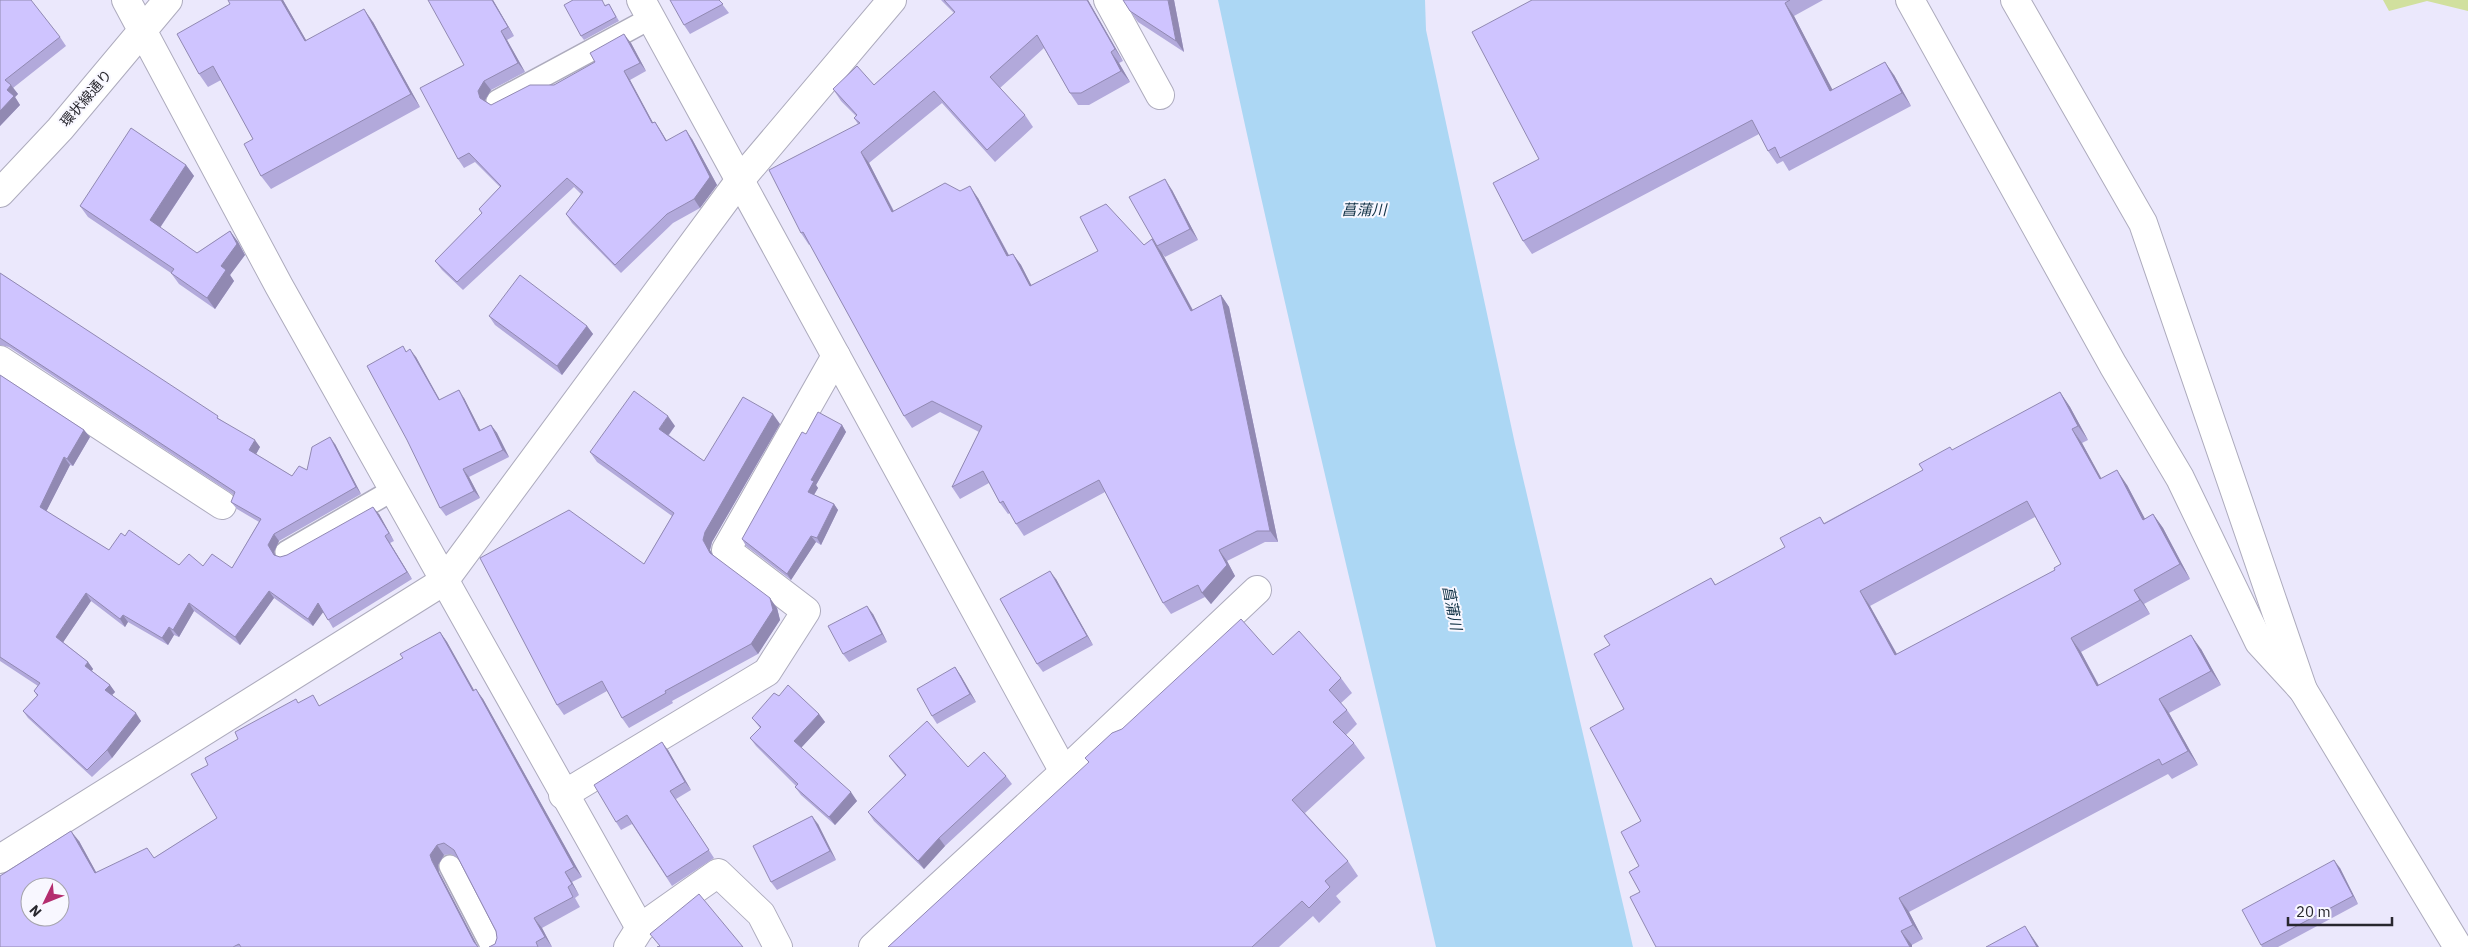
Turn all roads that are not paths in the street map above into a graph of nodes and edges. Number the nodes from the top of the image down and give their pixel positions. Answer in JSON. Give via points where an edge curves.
{"nodes":[{"id":1,"x":126,"y":0,"type":"edge"},
{"id":2,"x":168,"y":0,"type":"edge"},
{"id":3,"x":892,"y":0,"type":"edge"},
{"id":4,"x":1108,"y":0,"type":"edge"},
{"id":5,"x":1910,"y":0,"type":"edge"},
{"id":6,"x":2015,"y":0,"type":"edge"},
{"id":7,"x":646,"y":9,"type":"edge"},
{"id":8,"x":144,"y":32,"type":"junction"},
{"id":9,"x":1160,"y":95,"type":"dead end"},
{"id":10,"x":497,"y":101,"type":"edge"},
{"id":11,"x":740,"y":180,"type":"junction"},
{"id":12,"x":0,"y":192,"type":"edge"},
{"id":13,"x":836,"y":356,"type":"junction"},
{"id":14,"x":2,"y":366,"type":"edge"},
{"id":15,"x":393,"y":490,"type":"junction"},
{"id":16,"x":222,"y":505,"type":"dead end"},
{"id":17,"x":286,"y":552,"type":"dead end"},
{"id":18,"x":444,"y":581,"type":"junction"},
{"id":19,"x":1256,"y":590,"type":"dead end"},
{"id":20,"x":2303,"y":690,"type":"junction"},
{"id":21,"x":1064,"y":772,"type":"junction"},
{"id":22,"x":563,"y":795,"type":"junction"},
{"id":23,"x":0,"y":859,"type":"edge"},
{"id":24,"x":450,"y":866,"type":"edge"},
{"id":25,"x":634,"y":938,"type":"edge"},
{"id":26,"x":492,"y":947,"type":"edge"},
{"id":27,"x":778,"y":947,"type":"edge"},
{"id":28,"x":873,"y":947,"type":"edge"},
{"id":29,"x":2458,"y":947,"type":"edge"}],
"edges":[{"from":1,"to":8,"type":"street"},
{"from":2,"to":8,"type":"street","name":"環状線通り"},
{"from":3,"to":11,"type":"street"},
{"from":4,"to":9,"type":"street"},
{"from":5,"to":20,"type":"street","via":[[2113,365],[2180,478],[2259,642]]},
{"from":6,"to":20,"type":"street","via":[[2143,223]]},
{"from":7,"to":10,"type":"lane"},
{"from":7,"to":11,"type":"street"},
{"from":8,"to":12,"type":"street","name":"環状線通り"},
{"from":8,"to":15,"type":"street","via":[[279,286]]},
{"from":11,"to":13,"type":"street"},
{"from":11,"to":18,"type":"street"},
{"from":13,"to":21,"type":"street"},
{"from":13,"to":22,"type":"street","via":[[726,550],[806,611],[768,672]]},
{"from":14,"to":16,"type":"street"},
{"from":15,"to":17,"type":"lane"},
{"from":15,"to":18,"type":"street"},
{"from":18,"to":22,"type":"street"},
{"from":18,"to":23,"type":"street"},
{"from":19,"to":21,"type":"street"},
{"from":20,"to":29,"type":"street"},
{"from":21,"to":28,"type":"street"},
{"from":22,"to":25,"type":"street"},
{"from":24,"to":26,"type":"lane"},
{"from":25,"to":27,"type":"street","via":[[718,874],[760,914]]}]}
